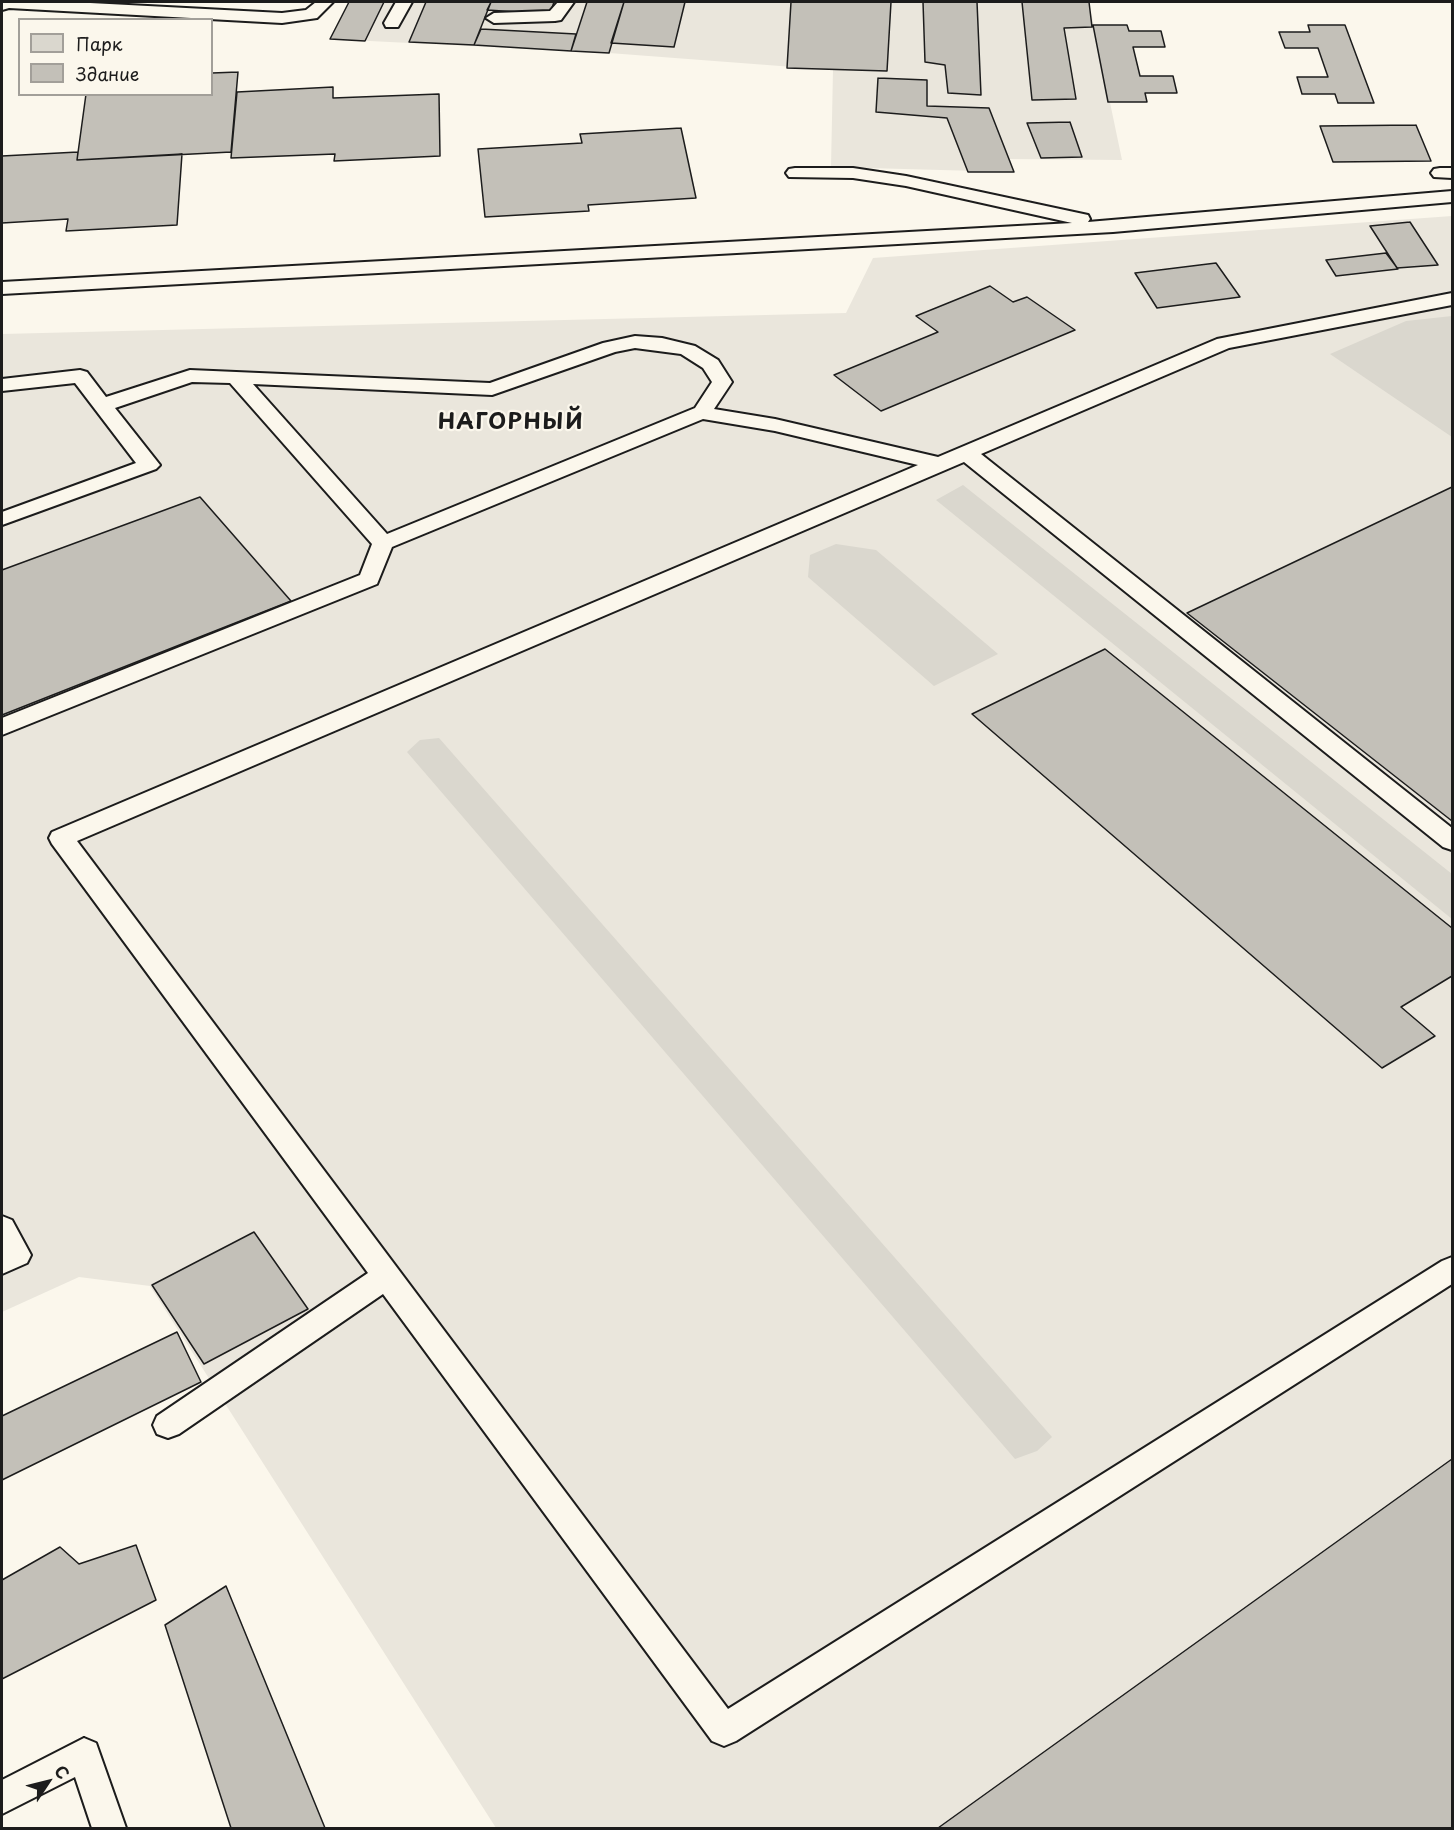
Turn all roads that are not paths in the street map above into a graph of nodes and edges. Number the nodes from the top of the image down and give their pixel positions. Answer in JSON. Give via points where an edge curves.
{"nodes":[{"id":1,"x":325,"y":2,"type":"edge"},
{"id":2,"x":404,"y":2,"type":"edge"},
{"id":3,"x":566,"y":2,"type":"edge"},
{"id":4,"x":2,"y":5,"type":"edge"},
{"id":5,"x":494,"y":18,"type":"dead end"},
{"id":6,"x":392,"y":23,"type":"dead end"},
{"id":7,"x":795,"y":173,"type":"dead end"},
{"id":8,"x":1452,"y":197,"type":"edge"},
{"id":9,"x":1113,"y":226,"type":"junction"},
{"id":10,"x":2,"y":288,"type":"edge"},
{"id":11,"x":1452,"y":299,"type":"edge"},
{"id":12,"x":236,"y":378,"type":"junction"},
{"id":13,"x":2,"y":385,"type":"edge"},
{"id":14,"x":102,"y":405,"type":"junction"},
{"id":15,"x":708,"y":414,"type":"dead end"},
{"id":16,"x":966,"y":453,"type":"junction"},
{"id":17,"x":940,"y":464,"type":"junction"},
{"id":18,"x":2,"y":519,"type":"edge"},
{"id":19,"x":383,"y":543,"type":"junction"},
{"id":20,"x":2,"y":726,"type":"edge"},
{"id":21,"x":1452,"y":841,"type":"edge"},
{"id":22,"x":2,"y":1228,"type":"edge"},
{"id":23,"x":2,"y":1263,"type":"edge"},
{"id":24,"x":1452,"y":1269,"type":"edge"},
{"id":25,"x":386,"y":1276,"type":"junction"},
{"id":26,"x":168,"y":1425,"type":"dead end"},
{"id":27,"x":2,"y":1798,"type":"edge"},
{"id":28,"x":109,"y":1828,"type":"edge"}],
"edges":[{"from":1,"to":4,"type":"lane","via":[[311,14],[282,18]]},
{"from":2,"to":6,"type":"lane"},
{"from":3,"to":5,"type":"lane","via":[[555,16]]},
{"from":7,"to":9,"type":"lane","via":[[854,173],[906,181]]},
{"from":8,"to":9,"type":"lane"},
{"from":9,"to":10,"type":"lane"},
{"from":11,"to":16,"type":"lane","via":[[1224,343]]},
{"from":12,"to":14,"type":"lane","via":[[190,376]]},
{"from":12,"to":19,"type":"lane"},
{"from":12,"to":19,"type":"lane","via":[[492,389],[610,347],[635,342],[688,350],[711,364],[722,382],[702,412]]},
{"from":13,"to":14,"type":"lane","via":[[80,376]]},
{"from":14,"to":18,"type":"lane","via":[[149,465]]},
{"from":15,"to":17,"type":"lane","via":[[775,425]]},
{"from":16,"to":17,"type":"lane"},
{"from":16,"to":21,"type":"lane"},
{"from":17,"to":25,"type":"lane","via":[[61,838]]},
{"from":19,"to":20,"type":"lane","via":[[369,579]]},
{"from":22,"to":23,"type":"lane","via":[[17,1255]]},
{"from":24,"to":25,"type":"lane","via":[[724,1730]]},
{"from":25,"to":26,"type":"lane"},
{"from":27,"to":28,"type":"lane","via":[[84,1754]]}]}
